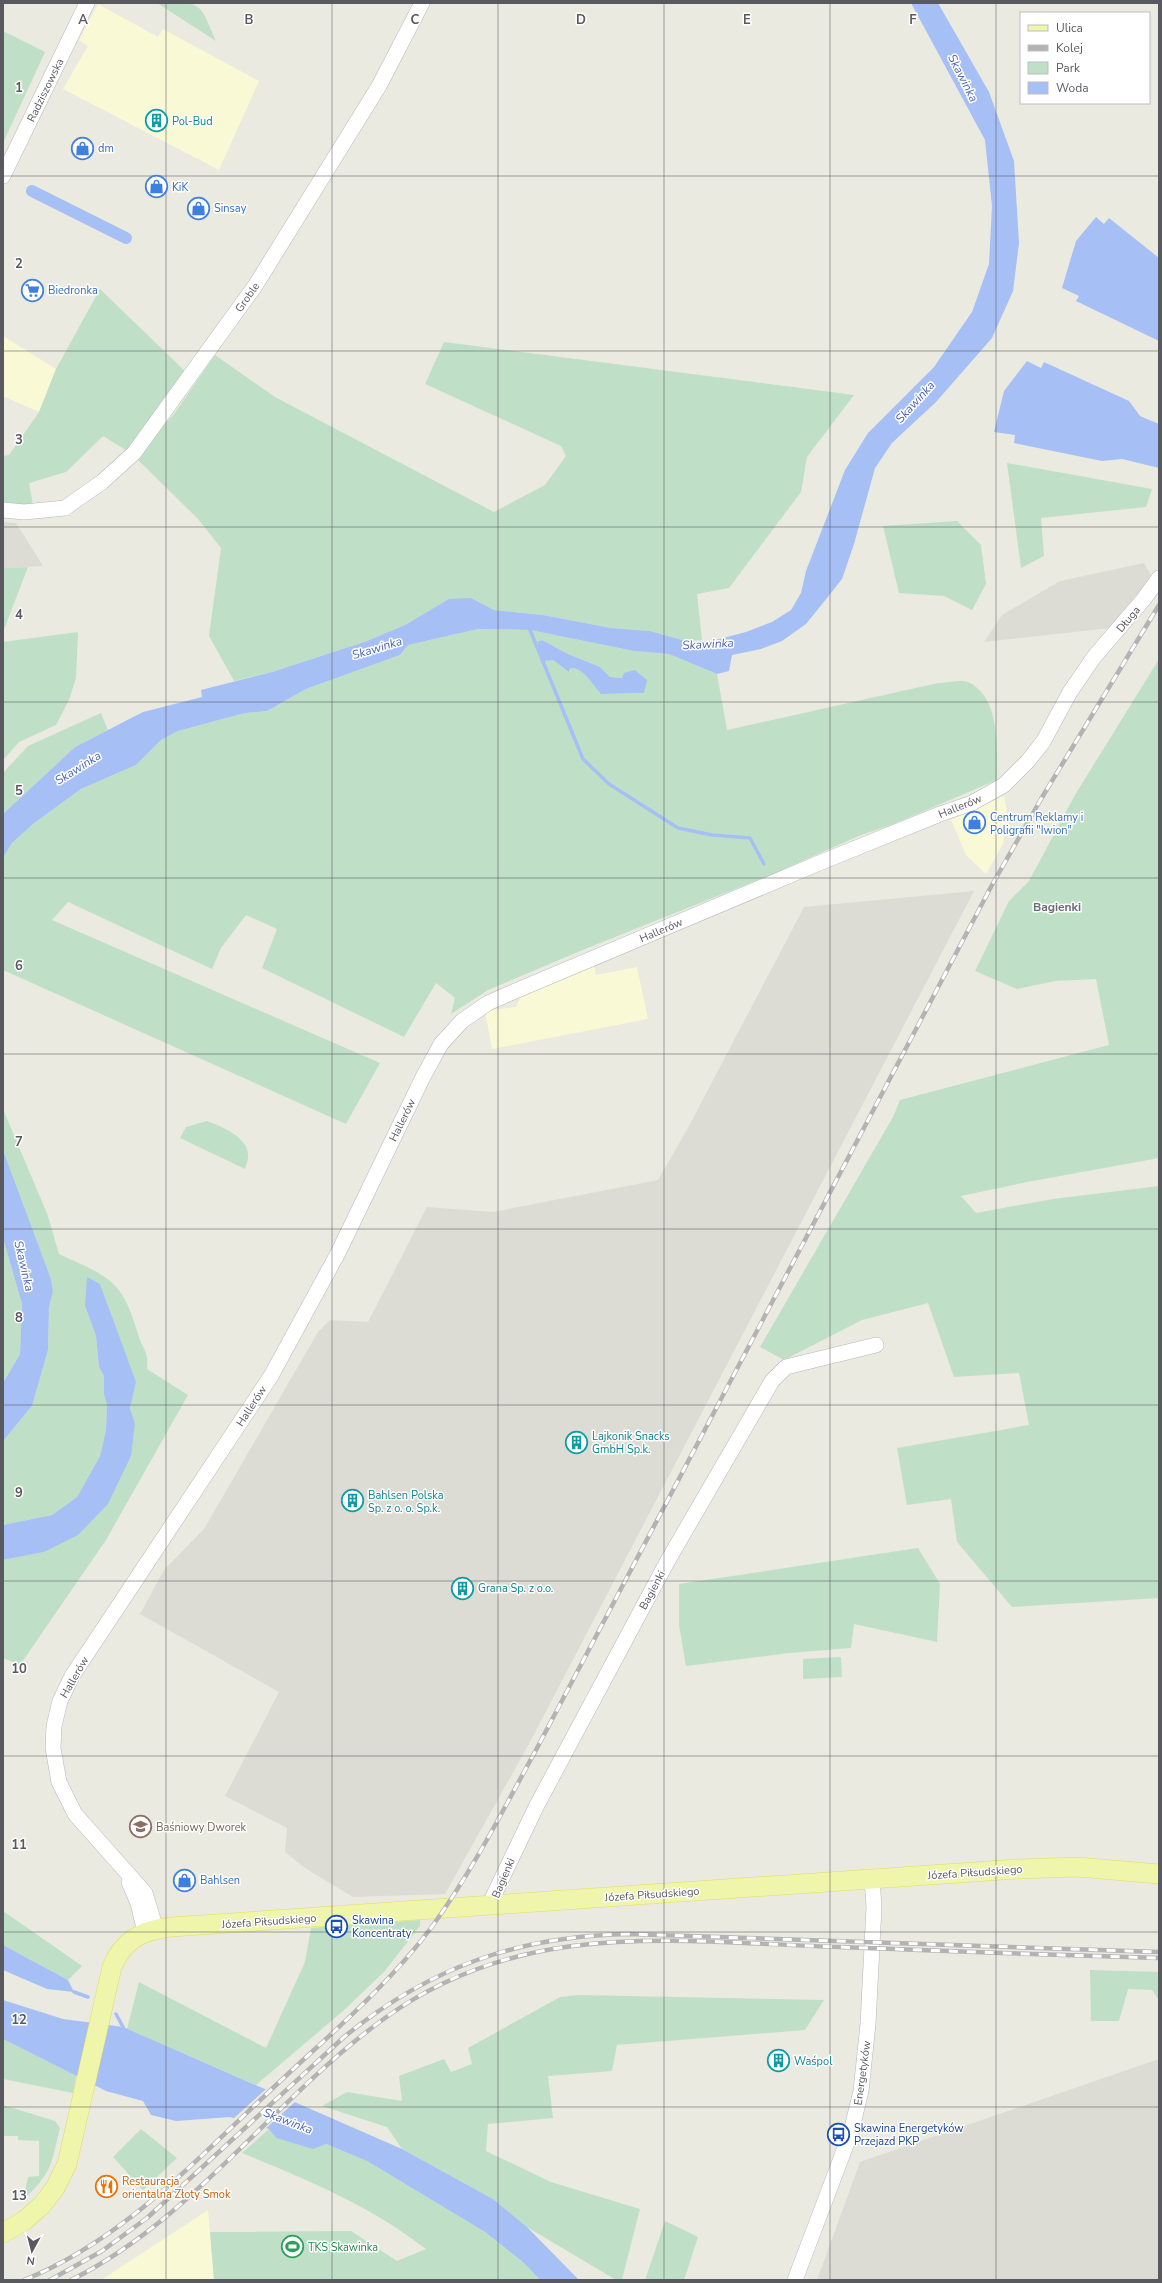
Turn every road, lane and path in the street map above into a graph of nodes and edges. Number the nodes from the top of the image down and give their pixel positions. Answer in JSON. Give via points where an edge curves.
{"nodes":[{"id":1,"x":87,"y":3,"type":"edge"},
{"id":2,"x":422,"y":3,"type":"edge"},
{"id":3,"x":3,"y":176,"type":"edge"},
{"id":4,"x":3,"y":510,"type":"edge"},
{"id":5,"x":1159,"y":578,"type":"edge"},
{"id":6,"x":1094,"y":657,"type":"joint"},
{"id":7,"x":876,"y":1346,"type":"dead end"},
{"id":8,"x":1159,"y":1874,"type":"edge"},
{"id":9,"x":872,"y":1878,"type":"junction"},
{"id":10,"x":492,"y":1905,"type":"junction"},
{"id":11,"x":150,"y":1930,"type":"junction"},
{"id":12,"x":3,"y":2233,"type":"edge"},
{"id":13,"x":795,"y":2280,"type":"edge"}],
"edges":[{"from":1,"to":3,"type":"street","name":"Radziszowska"},
{"from":2,"to":4,"type":"street","name":"Groble","via":[[379,86],[256,286],[134,453],[102,482],[65,508],[24,512]]},
{"from":5,"to":6,"type":"street","name":"Długa"},
{"from":6,"to":11,"type":"street","name":"Hallerów","via":[[1070,692],[1043,742],[1028,761],[1000,787],[972,803],[819,863],[506,995],[475,1012],[450,1032],[432,1059],[338,1253],[271,1376],[72,1676],[60,1701],[54,1726],[53,1748],[59,1782],[75,1814],[122,1869]]},
{"from":7,"to":10,"type":"street","name":"Bagienki","via":[[786,1367],[772,1381],[667,1562],[536,1807],[493,1897]]},
{"from":8,"to":9,"type":"main road","name":"Józefa Piłsudskiego","via":[[1065,1866]]},
{"from":9,"to":10,"type":"main road","name":"Józefa Piłsudskiego"},
{"from":9,"to":13,"type":"street","name":"Energetyków","via":[[874,1907],[870,2002],[862,2091],[851,2132]]},
{"from":10,"to":11,"type":"main road","name":"Józefa Piłsudskiego"},
{"from":11,"to":12,"type":"main road","via":[[122,1948],[109,1976],[67,2164],[55,2188],[31,2215]]}]}
